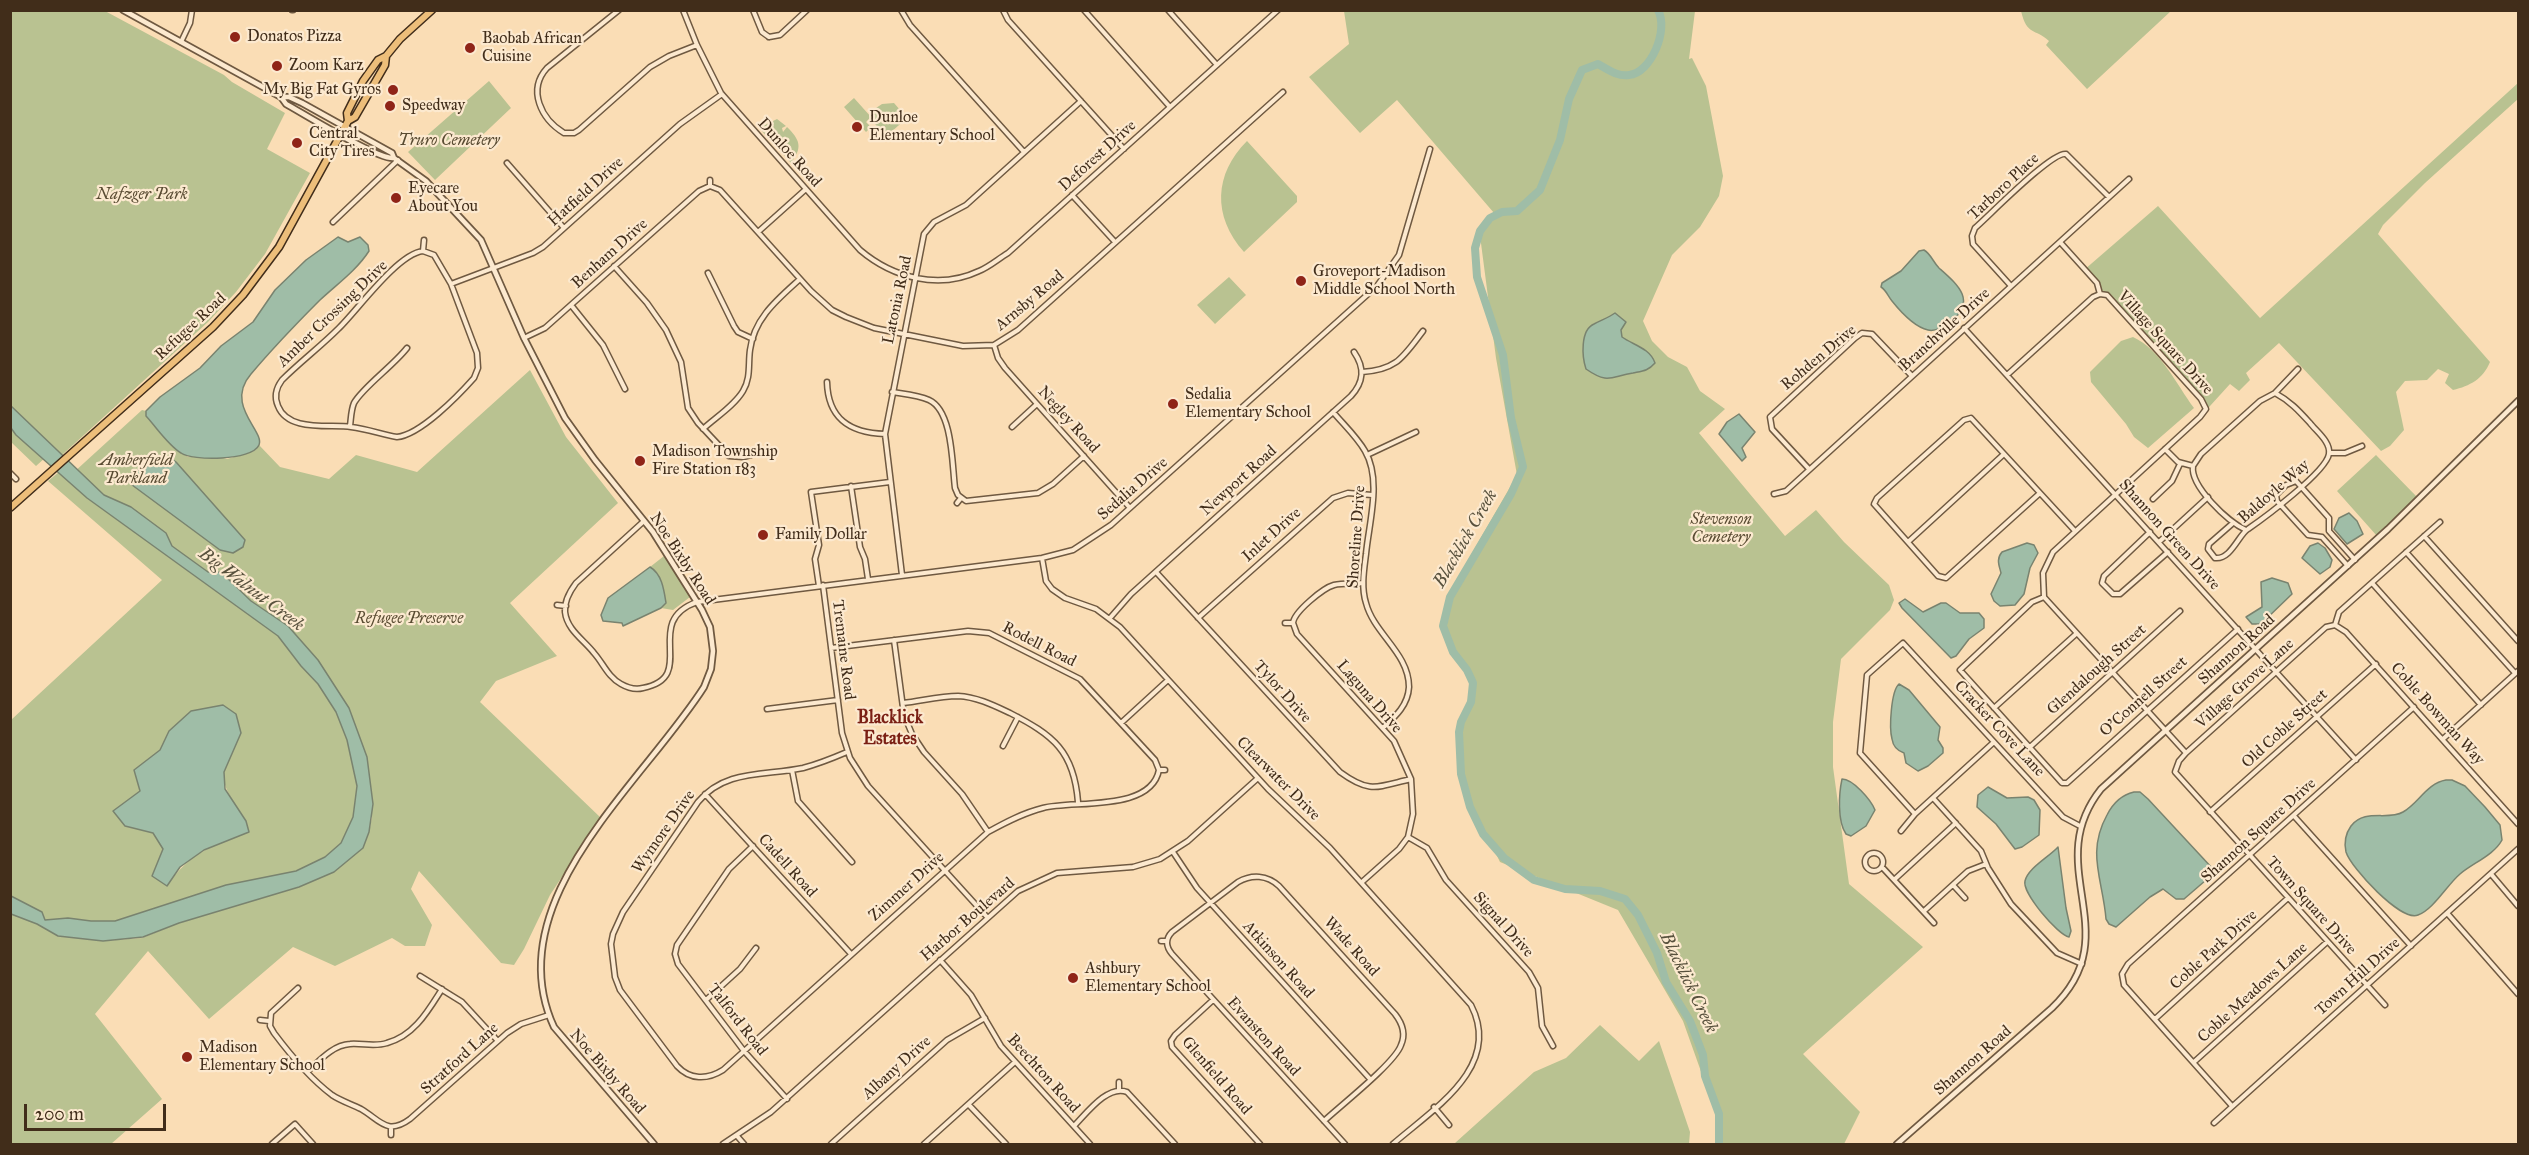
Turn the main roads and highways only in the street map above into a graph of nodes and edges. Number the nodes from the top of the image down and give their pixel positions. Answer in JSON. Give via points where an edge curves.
{"nodes":[{"id":1,"x":432,"y":10,"type":"edge"},
{"id":2,"x":386,"y":56,"type":"junction"},
{"id":3,"x":346,"y":124,"type":"junction"},
{"id":4,"x":10,"y":508,"type":"edge"}],
"edges":[{"from":1,"to":2,"type":"main road"},
{"from":2,"to":3,"type":"main road","via":[[355,117]]},
{"from":2,"to":3,"type":"main road","via":[[378,60],[363,81],[347,112]]},
{"from":3,"to":4,"type":"main road","name":"Refugee Road","via":[[288,233],[252,285],[213,327]]}]}
